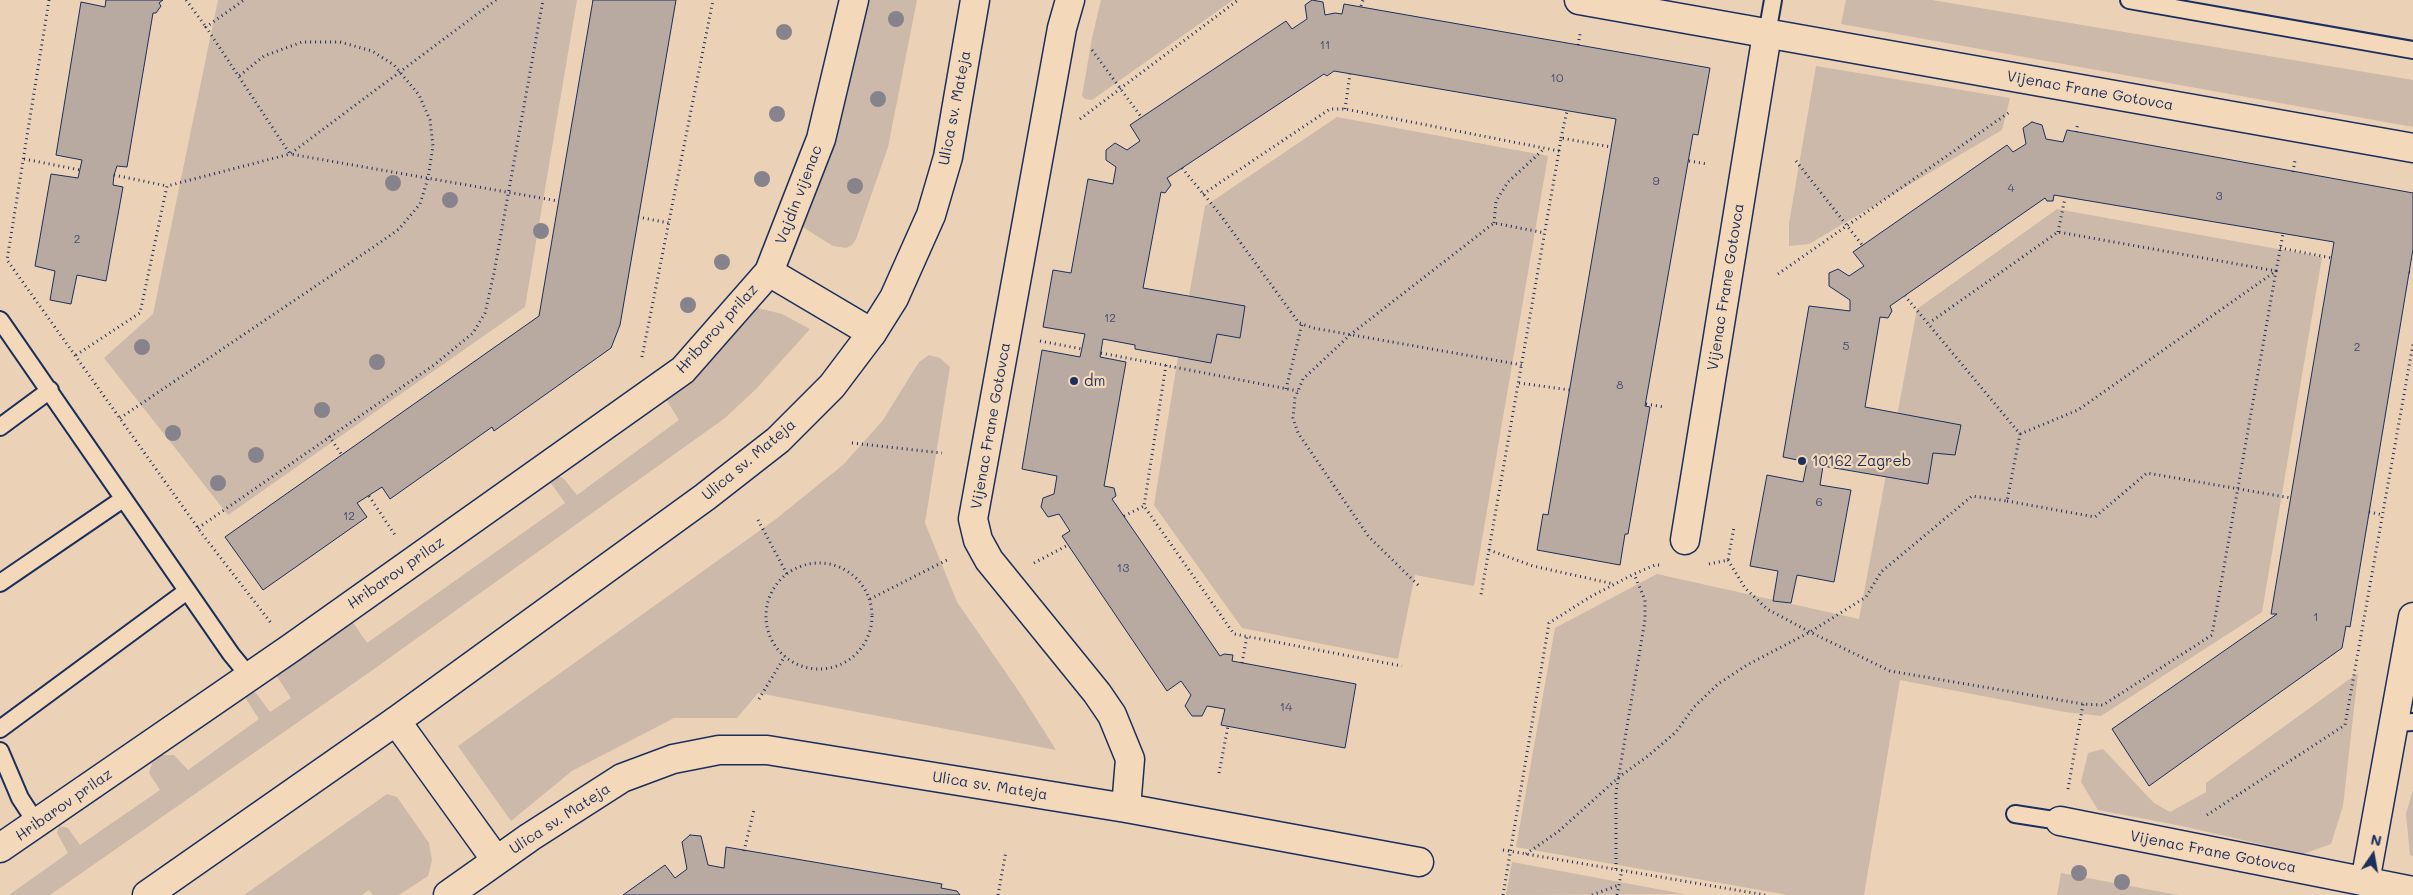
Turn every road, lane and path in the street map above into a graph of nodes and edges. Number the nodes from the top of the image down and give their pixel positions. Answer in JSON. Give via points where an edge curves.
{"nodes":[{"id":1,"x":49,"y":0,"type":"edge"},
{"id":2,"x":186,"y":0,"type":"edge"},
{"id":3,"x":244,"y":0,"type":"edge"},
{"id":4,"x":496,"y":0,"type":"edge"},
{"id":5,"x":543,"y":0,"type":"edge"},
{"id":6,"x":713,"y":0,"type":"edge"},
{"id":7,"x":854,"y":0,"type":"edge"},
{"id":8,"x":975,"y":0,"type":"edge"},
{"id":9,"x":1070,"y":0,"type":"edge"},
{"id":10,"x":1238,"y":0,"type":"edge"},
{"id":11,"x":1363,"y":0,"type":"edge"},
{"id":12,"x":1579,"y":0,"type":"edge"},
{"id":13,"x":1773,"y":0,"type":"edge"},
{"id":14,"x":2129,"y":0,"type":"edge"},
{"id":15,"x":1362,"y":6,"type":"dead end"},
{"id":16,"x":206,"y":27,"type":"junction"},
{"id":17,"x":1767,"y":34,"type":"junction"},
{"id":18,"x":1091,"y":49,"type":"dead end"},
{"id":19,"x":2413,"y":50,"type":"edge"},
{"id":20,"x":400,"y":71,"type":"junction"},
{"id":21,"x":1350,"y":74,"type":"dead end"},
{"id":22,"x":239,"y":76,"type":"junction"},
{"id":23,"x":1120,"y":89,"type":"junction"},
{"id":24,"x":1344,"y":109,"type":"junction"},
{"id":25,"x":2012,"y":110,"type":"dead end"},
{"id":26,"x":1567,"y":111,"type":"dead end"},
{"id":27,"x":1142,"y":118,"type":"dead end"},
{"id":28,"x":1078,"y":120,"type":"dead end"},
{"id":29,"x":1561,"y":138,"type":"junction"},
{"id":30,"x":1611,"y":146,"type":"dead end"},
{"id":31,"x":1545,"y":148,"type":"junction"},
{"id":32,"x":2413,"y":148,"type":"edge"},
{"id":33,"x":1558,"y":151,"type":"junction"},
{"id":34,"x":290,"y":154,"type":"junction"},
{"id":35,"x":24,"y":159,"type":"junction"},
{"id":36,"x":1689,"y":161,"type":"dead end"},
{"id":37,"x":1796,"y":161,"type":"dead end"},
{"id":38,"x":1707,"y":164,"type":"dead end"},
{"id":39,"x":1182,"y":168,"type":"dead end"},
{"id":40,"x":80,"y":170,"type":"dead end"},
{"id":41,"x":114,"y":175,"type":"dead end"},
{"id":42,"x":428,"y":178,"type":"junction"},
{"id":43,"x":167,"y":186,"type":"junction"},
{"id":44,"x":510,"y":191,"type":"junction"},
{"id":45,"x":1203,"y":194,"type":"junction"},
{"id":46,"x":2064,"y":198,"type":"dead end"},
{"id":47,"x":558,"y":201,"type":"dead end"},
{"id":48,"x":638,"y":216,"type":"dead end"},
{"id":49,"x":670,"y":223,"type":"junction"},
{"id":50,"x":1494,"y":223,"type":"junction"},
{"id":51,"x":1847,"y":224,"type":"junction"},
{"id":52,"x":2058,"y":232,"type":"junction"},
{"id":53,"x":1544,"y":233,"type":"junction"},
{"id":54,"x":2283,"y":234,"type":"dead end"},
{"id":55,"x":1863,"y":246,"type":"dead end"},
{"id":56,"x":2280,"y":248,"type":"junction"},
{"id":57,"x":2332,"y":258,"type":"dead end"},
{"id":58,"x":2276,"y":271,"type":"junction"},
{"id":59,"x":769,"y":272,"type":"junction"},
{"id":60,"x":1778,"y":274,"type":"dead end"},
{"id":61,"x":1905,"y":296,"type":"dead end"},
{"id":62,"x":0,"y":320,"type":"edge"},
{"id":63,"x":1929,"y":323,"type":"junction"},
{"id":64,"x":1302,"y":324,"type":"junction"},
{"id":65,"x":872,"y":333,"type":"junction"},
{"id":66,"x":1350,"y":334,"type":"junction"},
{"id":67,"x":1034,"y":340,"type":"dead end"},
{"id":68,"x":2413,"y":344,"type":"edge"},
{"id":69,"x":1082,"y":349,"type":"dead end"},
{"id":70,"x":1101,"y":353,"type":"dead end"},
{"id":71,"x":76,"y":355,"type":"junction"},
{"id":72,"x":1166,"y":365,"type":"junction"},
{"id":73,"x":1522,"y":365,"type":"junction"},
{"id":74,"x":640,"y":366,"type":"dead end"},
{"id":75,"x":1519,"y":383,"type":"junction"},
{"id":76,"x":1286,"y":389,"type":"junction"},
{"id":77,"x":50,"y":390,"type":"junction"},
{"id":78,"x":1570,"y":390,"type":"dead end"},
{"id":79,"x":1298,"y":392,"type":"junction"},
{"id":80,"x":1646,"y":404,"type":"dead end"},
{"id":81,"x":1664,"y":407,"type":"dead end"},
{"id":82,"x":120,"y":418,"type":"junction"},
{"id":83,"x":0,"y":427,"type":"edge"},
{"id":84,"x":2020,"y":434,"type":"junction"},
{"id":85,"x":329,"y":436,"type":"junction"},
{"id":86,"x":852,"y":443,"type":"dead end"},
{"id":87,"x":942,"y":453,"type":"dead end"},
{"id":88,"x":342,"y":455,"type":"dead end"},
{"id":89,"x":2237,"y":489,"type":"junction"},
{"id":90,"x":369,"y":496,"type":"dead end"},
{"id":91,"x":2291,"y":498,"type":"dead end"},
{"id":92,"x":123,"y":499,"type":"junction"},
{"id":93,"x":2008,"y":501,"type":"junction"},
{"id":94,"x":1144,"y":506,"type":"junction"},
{"id":95,"x":2369,"y":512,"type":"dead end"},
{"id":96,"x":2383,"y":515,"type":"junction"},
{"id":97,"x":1124,"y":516,"type":"dead end"},
{"id":98,"x":758,"y":520,"type":"dead end"},
{"id":99,"x":198,"y":528,"type":"junction"},
{"id":100,"x":403,"y":530,"type":"dead end"},
{"id":101,"x":395,"y":536,"type":"junction"},
{"id":102,"x":1685,"y":540,"type":"dead end"},
{"id":103,"x":387,"y":541,"type":"dead end"},
{"id":104,"x":1068,"y":545,"type":"dead end"},
{"id":105,"x":1489,"y":550,"type":"junction"},
{"id":106,"x":947,"y":560,"type":"dead end"},
{"id":107,"x":1728,"y":560,"type":"dead end"},
{"id":108,"x":1029,"y":566,"type":"dead end"},
{"id":109,"x":787,"y":574,"type":"junction"},
{"id":110,"x":0,"y":583,"type":"edge"},
{"id":111,"x":1615,"y":584,"type":"junction"},
{"id":112,"x":1418,"y":585,"type":"dead end"},
{"id":113,"x":187,"y":591,"type":"junction"},
{"id":114,"x":1481,"y":595,"type":"dead end"},
{"id":115,"x":870,"y":599,"type":"junction"},
{"id":116,"x":279,"y":617,"type":"dead end"},
{"id":117,"x":2413,"y":617,"type":"edge"},
{"id":118,"x":272,"y":622,"type":"junction"},
{"id":119,"x":265,"y":627,"type":"dead end"},
{"id":120,"x":1810,"y":632,"type":"junction"},
{"id":121,"x":1246,"y":636,"type":"junction"},
{"id":122,"x":785,"y":656,"type":"junction"},
{"id":123,"x":1242,"y":663,"type":"dead end"},
{"id":124,"x":1402,"y":666,"type":"dead end"},
{"id":125,"x":249,"y":676,"type":"junction"},
{"id":126,"x":759,"y":699,"type":"dead end"},
{"id":127,"x":2083,"y":704,"type":"junction"},
{"id":128,"x":396,"y":721,"type":"junction"},
{"id":129,"x":2404,"y":723,"type":"edge"},
{"id":130,"x":1228,"y":726,"type":"dead end"},
{"id":131,"x":0,"y":729,"type":"edge"},
{"id":132,"x":0,"y":751,"type":"edge"},
{"id":133,"x":1219,"y":773,"type":"dead end"},
{"id":134,"x":1618,"y":778,"type":"junction"},
{"id":135,"x":2068,"y":792,"type":"dead end"},
{"id":136,"x":1126,"y":808,"type":"junction"},
{"id":137,"x":754,"y":810,"type":"dead end"},
{"id":138,"x":2015,"y":814,"type":"dead end"},
{"id":139,"x":2206,"y":816,"type":"dead end"},
{"id":140,"x":2060,"y":821,"type":"joint"},
{"id":141,"x":37,"y":824,"type":"junction"},
{"id":142,"x":0,"y":848,"type":"edge"},
{"id":143,"x":1503,"y":850,"type":"dead end"},
{"id":144,"x":744,"y":851,"type":"dead end"},
{"id":145,"x":1006,"y":851,"type":"dead end"},
{"id":146,"x":1511,"y":852,"type":"junction"},
{"id":147,"x":1526,"y":854,"type":"junction"},
{"id":148,"x":496,"y":860,"type":"junction"},
{"id":149,"x":1419,"y":862,"type":"dead end"},
{"id":150,"x":1616,"y":869,"type":"junction"},
{"id":151,"x":1622,"y":870,"type":"junction"},
{"id":152,"x":2365,"y":882,"type":"junction"},
{"id":153,"x":1619,"y":885,"type":"junction"},
{"id":154,"x":2413,"y":892,"type":"edge"},
{"id":155,"x":147,"y":895,"type":"edge"},
{"id":156,"x":448,"y":895,"type":"edge"},
{"id":157,"x":998,"y":895,"type":"edge"},
{"id":158,"x":1503,"y":895,"type":"edge"},
{"id":159,"x":1592,"y":895,"type":"edge"},
{"id":160,"x":1617,"y":895,"type":"edge"},
{"id":161,"x":1764,"y":895,"type":"edge"}],
"edges":[{"from":1,"to":35,"type":"path"},
{"from":2,"to":16,"type":"path"},
{"from":3,"to":16,"type":"path"},
{"from":4,"to":20,"type":"path"},
{"from":5,"to":44,"type":"path"},
{"from":6,"to":49,"type":"path"},
{"from":7,"to":59,"type":"street","name":"Vajdin vijenac","via":[[821,138]]},
{"from":8,"to":65,"type":"street","name":"Ulica sv. Mateja","via":[[948,157],[931,215],[894,298]]},
{"from":9,"to":136,"type":"street","name":"Vijenac Frane Gotovca","via":[[1062,28],[974,519],[978,540],[990,560],[1112,715],[1130,760]]},
{"from":10,"to":23,"type":"path"},
{"from":11,"to":15,"type":"path"},
{"from":12,"to":17,"type":"street","name":"Vijenac Frane Gotovca"},
{"from":13,"to":17,"type":"lane"},
{"from":14,"to":19,"type":"lane"},
{"from":16,"to":22,"type":"path"},
{"from":17,"to":32,"type":"street","name":"Vijenac Frane Gotovca"},
{"from":17,"to":102,"type":"street","name":"Vijenac Frane Gotovca"},
{"from":18,"to":23,"type":"path"},
{"from":20,"to":22,"type":"path","via":[[364,49],[340,42],[302,42],[264,56]]},
{"from":20,"to":34,"type":"path"},
{"from":20,"to":42,"type":"path","via":[[419,95],[430,120],[433,146]]},
{"from":21,"to":24,"type":"path"},
{"from":22,"to":34,"type":"path"},
{"from":23,"to":27,"type":"path"},
{"from":23,"to":28,"type":"path"},
{"from":24,"to":31,"type":"path"},
{"from":24,"to":45,"type":"path","via":[[1330,109]]},
{"from":25,"to":51,"type":"path"},
{"from":26,"to":29,"type":"path"},
{"from":29,"to":30,"type":"path"},
{"from":29,"to":33,"type":"path"},
{"from":31,"to":33,"type":"path"},
{"from":31,"to":50,"type":"path","via":[[1508,182],[1496,201]]},
{"from":33,"to":53,"type":"path"},
{"from":34,"to":42,"type":"path"},
{"from":34,"to":43,"type":"path"},
{"from":35,"to":40,"type":"path"},
{"from":35,"to":71,"type":"path","via":[[7,260]]},
{"from":36,"to":38,"type":"path"},
{"from":37,"to":51,"type":"path"},
{"from":39,"to":45,"type":"path"},
{"from":41,"to":43,"type":"path"},
{"from":42,"to":44,"type":"path"},
{"from":42,"to":82,"type":"path","via":[[420,204],[399,229]]},
{"from":43,"to":71,"type":"path","via":[[140,313]]},
{"from":44,"to":47,"type":"path"},
{"from":44,"to":85,"type":"path","via":[[484,313],[473,333],[434,365]]},
{"from":45,"to":64,"type":"path"},
{"from":46,"to":52,"type":"path"},
{"from":48,"to":49,"type":"path"},
{"from":49,"to":74,"type":"path"},
{"from":50,"to":53,"type":"path"},
{"from":50,"to":66,"type":"path"},
{"from":51,"to":55,"type":"path"},
{"from":51,"to":60,"type":"path"},
{"from":52,"to":58,"type":"path"},
{"from":52,"to":63,"type":"path"},
{"from":53,"to":73,"type":"path"},
{"from":54,"to":56,"type":"path"},
{"from":56,"to":57,"type":"path"},
{"from":56,"to":58,"type":"path"},
{"from":58,"to":84,"type":"path","via":[[2078,410]]},
{"from":58,"to":89,"type":"path"},
{"from":59,"to":65,"type":"street"},
{"from":59,"to":125,"type":"street","name":"Hribarov prilaz","via":[[683,370]]},
{"from":61,"to":63,"type":"path"},
{"from":62,"to":77,"type":"lane"},
{"from":63,"to":84,"type":"path"},
{"from":64,"to":66,"type":"path"},
{"from":64,"to":76,"type":"path"},
{"from":65,"to":128,"type":"street","name":"Ulica sv. Mateja","via":[[832,386],[778,440],[705,497]]},
{"from":66,"to":73,"type":"path"},
{"from":66,"to":79,"type":"path","via":[[1303,379]]},
{"from":67,"to":69,"type":"path"},
{"from":68,"to":96,"type":"path"},
{"from":70,"to":72,"type":"path"},
{"from":71,"to":82,"type":"path"},
{"from":72,"to":76,"type":"path"},
{"from":72,"to":94,"type":"path"},
{"from":73,"to":75,"type":"path"},
{"from":75,"to":78,"type":"path"},
{"from":75,"to":105,"type":"path"},
{"from":76,"to":79,"type":"path"},
{"from":77,"to":83,"type":"lane"},
{"from":77,"to":92,"type":"lane"},
{"from":79,"to":112,"type":"path","via":[[1294,418],[1298,433],[1369,538]]},
{"from":80,"to":81,"type":"path"},
{"from":82,"to":99,"type":"path"},
{"from":84,"to":93,"type":"path"},
{"from":85,"to":88,"type":"path"},
{"from":85,"to":99,"type":"path"},
{"from":86,"to":87,"type":"path"},
{"from":89,"to":91,"type":"path"},
{"from":89,"to":93,"type":"path","via":[[2147,473],[2095,517]]},
{"from":89,"to":127,"type":"path","via":[[2212,635],[2104,705]]},
{"from":90,"to":101,"type":"path"},
{"from":92,"to":110,"type":"lane"},
{"from":92,"to":113,"type":"lane"},
{"from":93,"to":120,"type":"path","via":[[1972,496],[1881,572],[1866,597]]},
{"from":94,"to":97,"type":"path"},
{"from":94,"to":121,"type":"path","via":[[1234,634]]},
{"from":95,"to":96,"type":"path"},
{"from":96,"to":139,"type":"path","via":[[2345,725]]},
{"from":98,"to":109,"type":"path"},
{"from":99,"to":118,"type":"path"},
{"from":100,"to":101,"type":"path"},
{"from":101,"to":103,"type":"path"},
{"from":104,"to":108,"type":"path"},
{"from":105,"to":111,"type":"path","via":[[1533,566]]},
{"from":105,"to":114,"type":"path"},
{"from":106,"to":115,"type":"path"},
{"from":107,"to":120,"type":"path","via":[[1745,588],[1767,609]]},
{"from":109,"to":115,"type":"path","via":[[809,563],[826,562],[857,578]]},
{"from":109,"to":122,"type":"path","via":[[769,598],[766,616],[769,634]]},
{"from":111,"to":134,"type":"path","via":[[1634,574],[1645,600],[1645,620]]},
{"from":111,"to":146,"type":"path","via":[[1549,623]]},
{"from":113,"to":125,"type":"lane"},
{"from":113,"to":131,"type":"lane"},
{"from":115,"to":122,"type":"path","via":[[872,624],[867,641],[856,655],[825,669],[808,668]]},
{"from":116,"to":118,"type":"path"},
{"from":117,"to":129,"type":"street"},
{"from":118,"to":119,"type":"path"},
{"from":120,"to":127,"type":"path","via":[[1890,671]]},
{"from":120,"to":134,"type":"path","via":[[1718,684],[1694,707],[1676,732]]},
{"from":121,"to":123,"type":"path"},
{"from":121,"to":124,"type":"path"},
{"from":122,"to":126,"type":"path"},
{"from":125,"to":141,"type":"street","name":"Hribarov prilaz"},
{"from":127,"to":135,"type":"path"},
{"from":128,"to":148,"type":"street","name":"Ulica sv. Mateja"},
{"from":128,"to":155,"type":"street","name":"Ulica sv. Mateja"},
{"from":129,"to":152,"type":"street"},
{"from":130,"to":133,"type":"path"},
{"from":132,"to":141,"type":"lane","via":[[20,798]]},
{"from":134,"to":147,"type":"path","via":[[1560,831]]},
{"from":134,"to":150,"type":"path"},
{"from":136,"to":148,"type":"street","name":"Ulica sv. Mateja","via":[[767,750],[719,750],[673,759],[622,778]]},
{"from":136,"to":149,"type":"street","name":"Ulica sv. Mateja"},
{"from":137,"to":144,"type":"path"},
{"from":138,"to":140,"type":"lane"},
{"from":140,"to":152,"type":"street","name":"Vijenac Frane Gotovca"},
{"from":141,"to":142,"type":"street","name":"Hribarov prilaz"},
{"from":143,"to":146,"type":"path"},
{"from":145,"to":157,"type":"path"},
{"from":146,"to":147,"type":"path"},
{"from":146,"to":158,"type":"path"},
{"from":147,"to":150,"type":"path"},
{"from":148,"to":156,"type":"street","name":"Ulica sv. Mateja"},
{"from":150,"to":151,"type":"path"},
{"from":151,"to":153,"type":"path"},
{"from":151,"to":161,"type":"path"},
{"from":152,"to":154,"type":"street","name":"Vijenac Frane Gotovca"},
{"from":153,"to":159,"type":"path"},
{"from":153,"to":160,"type":"path"}]}
